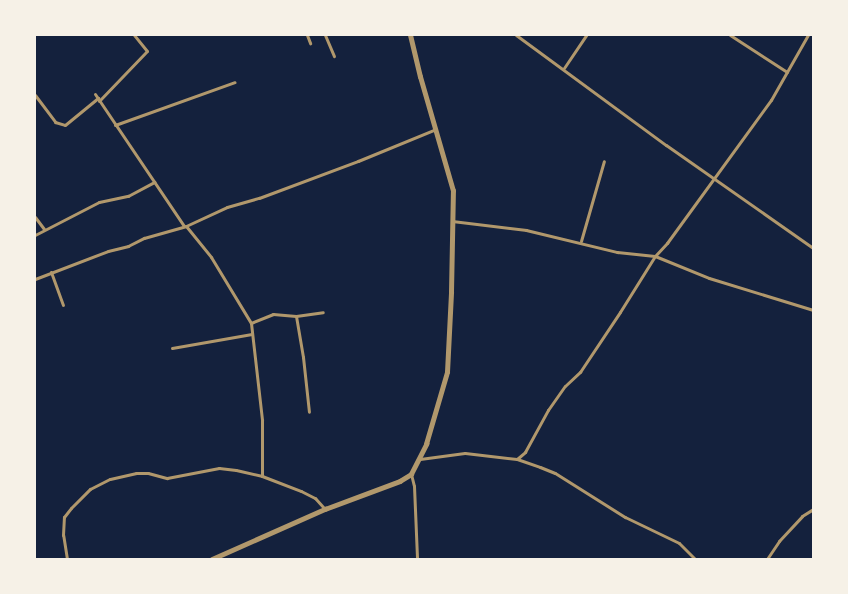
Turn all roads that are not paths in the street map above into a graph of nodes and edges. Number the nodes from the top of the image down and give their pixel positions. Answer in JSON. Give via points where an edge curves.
{"nodes":[{"id":1,"x":134,"y":35,"type":"edge"},
{"id":2,"x":307,"y":35,"type":"edge"},
{"id":3,"x":325,"y":35,"type":"edge"},
{"id":4,"x":410,"y":35,"type":"edge"},
{"id":5,"x":516,"y":35,"type":"edge"},
{"id":6,"x":586,"y":35,"type":"edge"},
{"id":7,"x":730,"y":35,"type":"edge"},
{"id":8,"x":808,"y":35,"type":"edge"},
{"id":9,"x":310,"y":43,"type":"dead end"},
{"id":10,"x":334,"y":56,"type":"dead end"},
{"id":11,"x":564,"y":68,"type":"junction"},
{"id":12,"x":787,"y":72,"type":"junction"},
{"id":13,"x":235,"y":82,"type":"dead end"},
{"id":14,"x":95,"y":94,"type":"dead end"},
{"id":15,"x":35,"y":95,"type":"edge"},
{"id":16,"x":98,"y":100,"type":"junction"},
{"id":17,"x":115,"y":125,"type":"junction"},
{"id":18,"x":436,"y":129,"type":"junction"},
{"id":19,"x":604,"y":161,"type":"dead end"},
{"id":20,"x":714,"y":178,"type":"junction"},
{"id":21,"x":154,"y":182,"type":"junction"},
{"id":22,"x":35,"y":217,"type":"edge"},
{"id":23,"x":452,"y":221,"type":"junction"},
{"id":24,"x":185,"y":226,"type":"junction"},
{"id":25,"x":44,"y":229,"type":"junction"},
{"id":26,"x":35,"y":235,"type":"edge"},
{"id":27,"x":581,"y":242,"type":"junction"},
{"id":28,"x":813,"y":248,"type":"edge"},
{"id":29,"x":655,"y":256,"type":"junction"},
{"id":30,"x":51,"y":272,"type":"junction"},
{"id":31,"x":35,"y":279,"type":"edge"},
{"id":32,"x":63,"y":305,"type":"dead end"},
{"id":33,"x":813,"y":310,"type":"edge"},
{"id":34,"x":323,"y":312,"type":"dead end"},
{"id":35,"x":296,"y":316,"type":"junction"},
{"id":36,"x":251,"y":323,"type":"junction"},
{"id":37,"x":252,"y":334,"type":"junction"},
{"id":38,"x":172,"y":348,"type":"dead end"},
{"id":39,"x":309,"y":412,"type":"dead end"},
{"id":40,"x":420,"y":459,"type":"junction"},
{"id":41,"x":517,"y":459,"type":"junction"},
{"id":42,"x":411,"y":474,"type":"junction"},
{"id":43,"x":262,"y":476,"type":"junction"},
{"id":44,"x":325,"y":509,"type":"junction"},
{"id":45,"x":813,"y":509,"type":"edge"},
{"id":46,"x":66,"y":559,"type":"edge"},
{"id":47,"x":212,"y":559,"type":"edge"},
{"id":48,"x":417,"y":559,"type":"edge"},
{"id":49,"x":695,"y":559,"type":"edge"},
{"id":50,"x":767,"y":559,"type":"edge"}],
"edges":[{"from":1,"to":16,"type":"street","via":[[147,51]]},
{"from":2,"to":9,"type":"street"},
{"from":3,"to":10,"type":"street"},
{"from":4,"to":18,"type":"street"},
{"from":5,"to":11,"type":"street"},
{"from":6,"to":11,"type":"street"},
{"from":7,"to":12,"type":"street"},
{"from":8,"to":12,"type":"street"},
{"from":11,"to":20,"type":"street"},
{"from":12,"to":20,"type":"street","via":[[771,100]]},
{"from":13,"to":17,"type":"street"},
{"from":14,"to":16,"type":"street"},
{"from":15,"to":16,"type":"street","via":[[55,122],[65,125]]},
{"from":16,"to":17,"type":"street"},
{"from":17,"to":21,"type":"street"},
{"from":18,"to":23,"type":"street","via":[[453,190]]},
{"from":18,"to":24,"type":"street","via":[[358,161],[226,207]]},
{"from":19,"to":27,"type":"street"},
{"from":20,"to":28,"type":"street"},
{"from":20,"to":29,"type":"street"},
{"from":21,"to":24,"type":"street"},
{"from":21,"to":25,"type":"street","via":[[128,196],[99,202]]},
{"from":22,"to":25,"type":"street"},
{"from":23,"to":27,"type":"street","via":[[526,230]]},
{"from":23,"to":40,"type":"street","via":[[446,372]]},
{"from":24,"to":30,"type":"street"},
{"from":24,"to":36,"type":"street","via":[[211,257]]},
{"from":25,"to":26,"type":"street"},
{"from":27,"to":29,"type":"street","via":[[617,252]]},
{"from":29,"to":33,"type":"street","via":[[709,278]]},
{"from":29,"to":41,"type":"street","via":[[580,372],[548,410],[525,452]]},
{"from":30,"to":31,"type":"street"},
{"from":30,"to":32,"type":"street"},
{"from":34,"to":35,"type":"street"},
{"from":35,"to":36,"type":"street","via":[[273,314]]},
{"from":35,"to":39,"type":"street"},
{"from":36,"to":37,"type":"street"},
{"from":37,"to":38,"type":"street"},
{"from":37,"to":43,"type":"street","via":[[262,420]]},
{"from":40,"to":41,"type":"street","via":[[465,453]]},
{"from":40,"to":42,"type":"street"},
{"from":41,"to":49,"type":"street","via":[[555,473],[625,517],[679,543]]},
{"from":42,"to":44,"type":"street"},
{"from":42,"to":48,"type":"street"},
{"from":43,"to":44,"type":"street","via":[[315,498]]},
{"from":43,"to":46,"type":"street","via":[[219,468],[174,478],[148,473],[110,479],[90,489],[64,518]]},
{"from":44,"to":47,"type":"street"},
{"from":45,"to":50,"type":"street","via":[[802,516]]}]}
